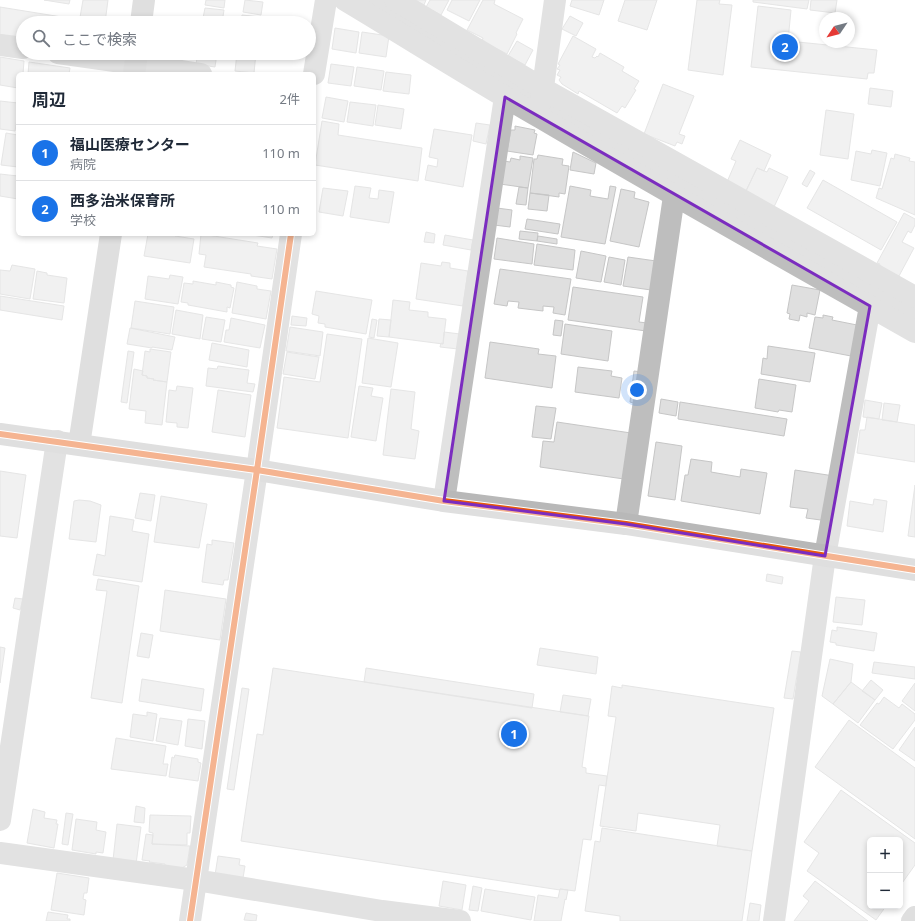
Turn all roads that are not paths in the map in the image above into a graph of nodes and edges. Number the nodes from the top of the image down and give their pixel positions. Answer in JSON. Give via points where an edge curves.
{"nodes":[{"id":1,"x":144,"y":0,"type":"edge"},
{"id":2,"x":326,"y":0,"type":"edge"},
{"id":3,"x":345,"y":0,"type":"edge"},
{"id":4,"x":394,"y":0,"type":"edge"},
{"id":5,"x":555,"y":0,"type":"edge"},
{"id":6,"x":142,"y":16,"type":"edge"},
{"id":7,"x":0,"y":45,"type":"edge"},
{"id":8,"x":16,"y":47,"type":"edge"},
{"id":9,"x":108,"y":60,"type":"edge"},
{"id":10,"x":136,"y":64,"type":"edge"},
{"id":11,"x":188,"y":72,"type":"edge"},
{"id":12,"x":314,"y":72,"type":"edge"},
{"id":13,"x":505,"y":97,"type":"junction"},
{"id":14,"x":541,"y":102,"type":"junction"},
{"id":15,"x":674,"y":196,"type":"junction"},
{"id":16,"x":110,"y":236,"type":"edge"},
{"id":17,"x":290,"y":236,"type":"edge"},
{"id":18,"x":915,"y":297,"type":"edge"},
{"id":19,"x":870,"y":306,"type":"junction"},
{"id":20,"x":915,"y":327,"type":"edge"},
{"id":21,"x":0,"y":434,"type":"edge"},
{"id":22,"x":57,"y":442,"type":"junction"},
{"id":23,"x":79,"y":445,"type":"junction"},
{"id":24,"x":257,"y":470,"type":"junction"},
{"id":25,"x":444,"y":501,"type":"junction"},
{"id":26,"x":626,"y":524,"type":"junction"},
{"id":27,"x":825,"y":556,"type":"junction"},
{"id":28,"x":915,"y":570,"type":"edge"},
{"id":29,"x":0,"y":820,"type":"edge"},
{"id":30,"x":0,"y":853,"type":"edge"},
{"id":31,"x":196,"y":880,"type":"junction"},
{"id":32,"x":382,"y":916,"type":"edge"},
{"id":33,"x":915,"y":918,"type":"edge"},
{"id":34,"x":190,"y":921,"type":"edge"},
{"id":35,"x":460,"y":921,"type":"edge"},
{"id":36,"x":774,"y":921,"type":"edge"},
{"id":37,"x":912,"y":921,"type":"edge"}],
"edges":[{"from":1,"to":6,"type":"street"},
{"from":2,"to":12,"type":"street"},
{"from":3,"to":13,"type":"street"},
{"from":4,"to":14,"type":"street"},
{"from":5,"to":14,"type":"street"},
{"from":7,"to":8,"type":"street"},
{"from":9,"to":10,"type":"street"},
{"from":10,"to":11,"type":"street"},
{"from":13,"to":14,"type":"street"},
{"from":13,"to":25,"type":"street"},
{"from":14,"to":15,"type":"street"},
{"from":14,"to":18,"type":"street"},
{"from":15,"to":19,"type":"street"},
{"from":15,"to":26,"type":"street"},
{"from":16,"to":23,"type":"street"},
{"from":17,"to":24,"type":"street"},
{"from":19,"to":20,"type":"street"},
{"from":19,"to":27,"type":"street"},
{"from":21,"to":22,"type":"street"},
{"from":22,"to":23,"type":"street"},
{"from":22,"to":29,"type":"street"},
{"from":23,"to":24,"type":"street"},
{"from":24,"to":25,"type":"street"},
{"from":24,"to":31,"type":"street"},
{"from":25,"to":26,"type":"street"},
{"from":26,"to":27,"type":"street"},
{"from":27,"to":28,"type":"street"},
{"from":27,"to":36,"type":"street"},
{"from":30,"to":31,"type":"street"},
{"from":31,"to":32,"type":"street"},
{"from":31,"to":34,"type":"street"},
{"from":32,"to":35,"type":"street"},
{"from":33,"to":37,"type":"street"}]}
